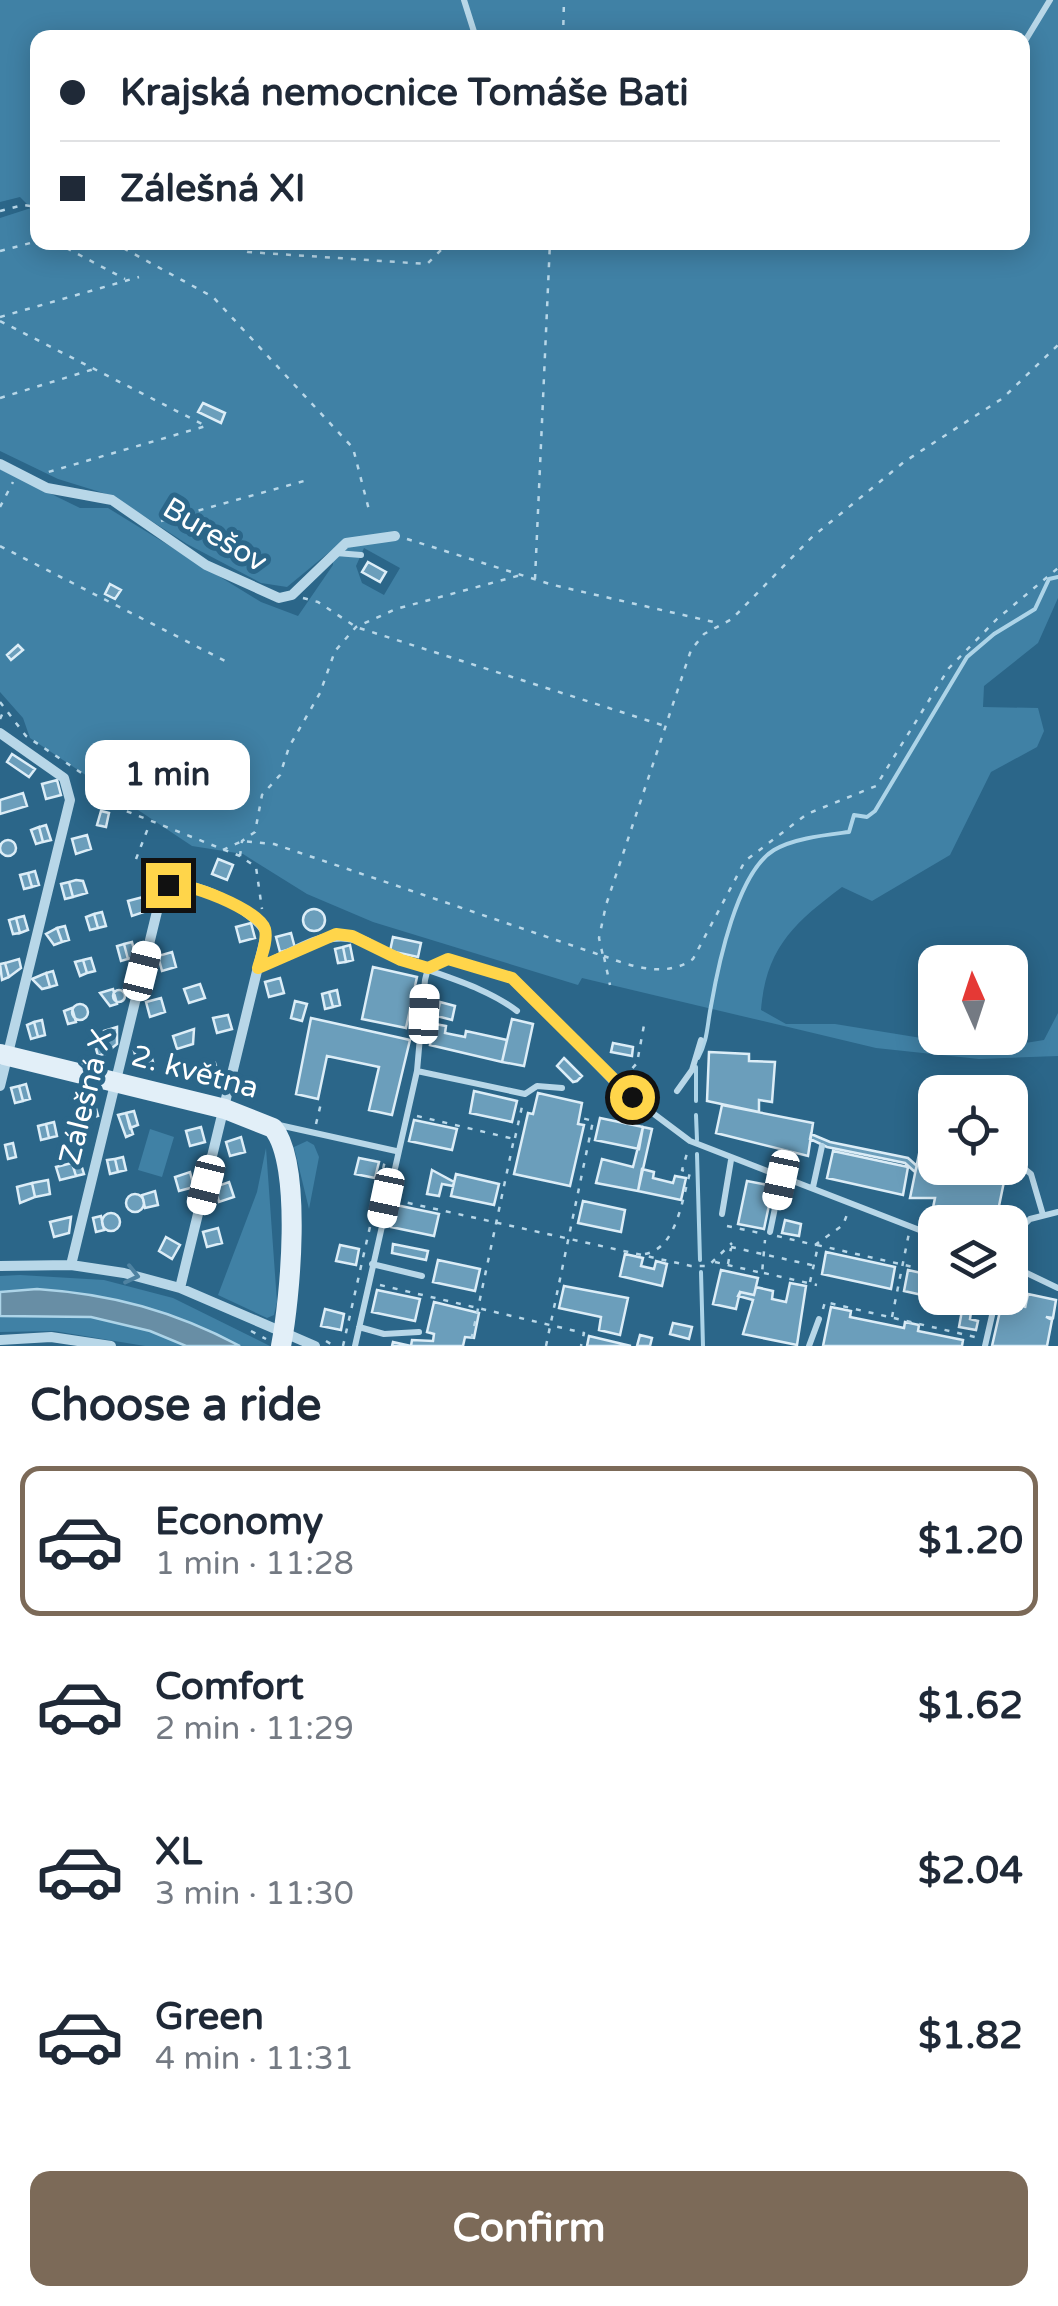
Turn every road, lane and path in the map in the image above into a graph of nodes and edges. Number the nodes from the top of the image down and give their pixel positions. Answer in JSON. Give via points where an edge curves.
{"nodes":[{"id":1,"x":464,"y":0,"type":"edge"},
{"id":2,"x":564,"y":0,"type":"edge"},
{"id":3,"x":1050,"y":0,"type":"edge"},
{"id":4,"x":473,"y":30,"type":"edge"},
{"id":5,"x":563,"y":30,"type":"edge"},
{"id":6,"x":1030,"y":33,"type":"edge"},
{"id":7,"x":30,"y":206,"type":"edge"},
{"id":8,"x":0,"y":212,"type":"edge"},
{"id":9,"x":30,"y":242,"type":"edge"},
{"id":10,"x":71,"y":250,"type":"edge"},
{"id":11,"x":127,"y":250,"type":"edge"},
{"id":12,"x":243,"y":250,"type":"edge"},
{"id":13,"x":441,"y":250,"type":"edge"},
{"id":14,"x":550,"y":250,"type":"edge"},
{"id":15,"x":0,"y":251,"type":"edge"},
{"id":16,"x":138,"y":277,"type":"dead end"},
{"id":17,"x":128,"y":280,"type":"junction"},
{"id":18,"x":0,"y":319,"type":"edge"},
{"id":19,"x":1058,"y":344,"type":"edge"},
{"id":20,"x":94,"y":369,"type":"junction"},
{"id":21,"x":0,"y":398,"type":"edge"},
{"id":22,"x":0,"y":464,"type":"edge"},
{"id":23,"x":22,"y":476,"type":"junction"},
{"id":24,"x":310,"y":480,"type":"dead end"},
{"id":25,"x":0,"y":507,"type":"edge"},
{"id":26,"x":370,"y":510,"type":"dead end"},
{"id":27,"x":150,"y":524,"type":"dead end"},
{"id":28,"x":395,"y":536,"type":"joint"},
{"id":29,"x":0,"y":546,"type":"edge"},
{"id":30,"x":335,"y":554,"type":"junction"},
{"id":31,"x":361,"y":555,"type":"dead end"},
{"id":32,"x":1058,"y":568,"type":"edge"},
{"id":33,"x":521,"y":575,"type":"junction"},
{"id":34,"x":536,"y":579,"type":"junction"},
{"id":35,"x":292,"y":595,"type":"junction"},
{"id":36,"x":720,"y":624,"type":"junction"},
{"id":37,"x":356,"y":627,"type":"junction"},
{"id":38,"x":230,"y":664,"type":"dead end"},
{"id":39,"x":0,"y":702,"type":"edge"},
{"id":40,"x":5,"y":708,"type":"junction"},
{"id":41,"x":0,"y":719,"type":"edge"},
{"id":42,"x":665,"y":726,"type":"junction"},
{"id":43,"x":0,"y":733,"type":"edge"},
{"id":44,"x":151,"y":821,"type":"junction"},
{"id":45,"x":242,"y":841,"type":"junction"},
{"id":46,"x":223,"y":850,"type":"junction"},
{"id":47,"x":240,"y":856,"type":"junction"},
{"id":48,"x":136,"y":858,"type":"dead end"},
{"id":49,"x":261,"y":922,"type":"junction"},
{"id":50,"x":368,"y":943,"type":"joint"},
{"id":51,"x":603,"y":956,"type":"junction"},
{"id":52,"x":258,"y":968,"type":"junction"},
{"id":53,"x":428,"y":968,"type":"junction"},
{"id":54,"x":610,"y":985,"type":"dead end"},
{"id":55,"x":517,"y":1012,"type":"dead end"},
{"id":56,"x":644,"y":1025,"type":"dead end"},
{"id":57,"x":702,"y":1040,"type":"dead end"},
{"id":58,"x":4,"y":1055,"type":"edge"},
{"id":59,"x":417,"y":1070,"type":"junction"},
{"id":60,"x":116,"y":1081,"type":"junction"},
{"id":61,"x":614,"y":1084,"type":"junction"},
{"id":62,"x":0,"y":1086,"type":"edge"},
{"id":63,"x":562,"y":1088,"type":"dead end"},
{"id":64,"x":677,"y":1091,"type":"dead end"},
{"id":65,"x":525,"y":1094,"type":"junction"},
{"id":66,"x":225,"y":1109,"type":"junction"},
{"id":67,"x":406,"y":1114,"type":"junction"},
{"id":68,"x":582,"y":1118,"type":"dead end"},
{"id":69,"x":263,"y":1121,"type":"junction"},
{"id":70,"x":514,"y":1139,"type":"junction"},
{"id":71,"x":690,"y":1141,"type":"junction"},
{"id":72,"x":822,"y":1146,"type":"dead end"},
{"id":73,"x":396,"y":1151,"type":"junction"},
{"id":74,"x":386,"y":1155,"type":"dead end"},
{"id":75,"x":731,"y":1160,"type":"junction"},
{"id":76,"x":1028,"y":1172,"type":"edge"},
{"id":77,"x":782,"y":1174,"type":"junction"},
{"id":78,"x":813,"y":1187,"type":"junction"},
{"id":79,"x":386,"y":1198,"type":"junction"},
{"id":80,"x":852,"y":1203,"type":"junction"},
{"id":81,"x":1058,"y":1212,"type":"edge"},
{"id":82,"x":722,"y":1214,"type":"dead end"},
{"id":83,"x":1043,"y":1215,"type":"junction"},
{"id":84,"x":1028,"y":1220,"type":"edge"},
{"id":85,"x":496,"y":1223,"type":"junction"},
{"id":86,"x":727,"y":1226,"type":"dead end"},
{"id":87,"x":734,"y":1227,"type":"junction"},
{"id":88,"x":910,"y":1227,"type":"junction"},
{"id":89,"x":918,"y":1230,"type":"edge"},
{"id":90,"x":768,"y":1233,"type":"junction"},
{"id":91,"x":569,"y":1238,"type":"junction"},
{"id":92,"x":731,"y":1245,"type":"junction"},
{"id":93,"x":816,"y":1245,"type":"junction"},
{"id":94,"x":643,"y":1254,"type":"junction"},
{"id":95,"x":764,"y":1255,"type":"junction"},
{"id":96,"x":715,"y":1262,"type":"junction"},
{"id":97,"x":372,"y":1264,"type":"junction"},
{"id":98,"x":728,"y":1264,"type":"junction"},
{"id":99,"x":71,"y":1265,"type":"junction"},
{"id":100,"x":902,"y":1265,"type":"junction"},
{"id":101,"x":0,"y":1266,"type":"edge"},
{"id":102,"x":814,"y":1266,"type":"junction"},
{"id":103,"x":918,"y":1268,"type":"edge"},
{"id":104,"x":762,"y":1273,"type":"junction"},
{"id":105,"x":1028,"y":1274,"type":"edge"},
{"id":106,"x":422,"y":1276,"type":"dead end"},
{"id":107,"x":368,"y":1282,"type":"junction"},
{"id":108,"x":810,"y":1283,"type":"junction"},
{"id":109,"x":816,"y":1284,"type":"dead end"},
{"id":110,"x":180,"y":1288,"type":"junction"},
{"id":111,"x":1058,"y":1288,"type":"edge"},
{"id":112,"x":478,"y":1308,"type":"junction"},
{"id":113,"x":992,"y":1315,"type":"edge"},
{"id":114,"x":821,"y":1317,"type":"joint"},
{"id":115,"x":892,"y":1318,"type":"junction"},
{"id":116,"x":551,"y":1325,"type":"junction"},
{"id":117,"x":242,"y":1327,"type":"dead end"},
{"id":118,"x":359,"y":1327,"type":"junction"},
{"id":119,"x":419,"y":1332,"type":"dead end"},
{"id":120,"x":0,"y":1340,"type":"edge"},
{"id":121,"x":279,"y":1340,"type":"edge"},
{"id":122,"x":50,"y":1342,"type":"edge"},
{"id":123,"x":986,"y":1342,"type":"edge"},
{"id":124,"x":112,"y":1346,"type":"edge"},
{"id":125,"x":315,"y":1346,"type":"edge"},
{"id":126,"x":343,"y":1346,"type":"edge"},
{"id":127,"x":355,"y":1346,"type":"edge"},
{"id":128,"x":470,"y":1346,"type":"edge"},
{"id":129,"x":546,"y":1346,"type":"edge"},
{"id":130,"x":581,"y":1346,"type":"edge"},
{"id":131,"x":809,"y":1346,"type":"edge"}],
"edges":[{"from":1,"to":4,"type":"lane"},
{"from":2,"to":5,"type":"path"},
{"from":3,"to":6,"type":"lane"},
{"from":7,"to":8,"type":"path"},
{"from":9,"to":15,"type":"path"},
{"from":10,"to":17,"type":"path"},
{"from":11,"to":26,"type":"path","via":[[213,297],[354,448]]},
{"from":12,"to":13,"type":"path","via":[[428,264]]},
{"from":14,"to":34,"type":"path"},
{"from":16,"to":17,"type":"path"},
{"from":17,"to":18,"type":"path"},
{"from":18,"to":20,"type":"path"},
{"from":19,"to":36,"type":"path","via":[[1003,398],[904,462],[812,538]]},
{"from":20,"to":21,"type":"path"},
{"from":20,"to":23,"type":"path","via":[[206,426]]},
{"from":22,"to":23,"type":"street","name":"Burešov"},
{"from":23,"to":25,"type":"path"},
{"from":23,"to":35,"type":"street","name":"Burešov","via":[[68,494],[112,500],[206,565],[262,593]]},
{"from":24,"to":27,"type":"path"},
{"from":28,"to":30,"type":"street","name":"Burešov","via":[[365,537]]},
{"from":28,"to":33,"type":"path"},
{"from":29,"to":38,"type":"path"},
{"from":30,"to":31,"type":"lane"},
{"from":30,"to":35,"type":"street","name":"Burešov"},
{"from":32,"to":51,"type":"path","via":[[949,668],[876,786],[807,814],[746,861],[693,959],[682,967],[639,969]]},
{"from":33,"to":34,"type":"path"},
{"from":33,"to":37,"type":"path","via":[[396,609]]},
{"from":34,"to":36,"type":"path"},
{"from":35,"to":37,"type":"path","via":[[318,602]]},
{"from":36,"to":42,"type":"path","via":[[691,650]]},
{"from":37,"to":42,"type":"path"},
{"from":37,"to":45,"type":"path","via":[[335,651],[280,775],[262,795],[256,832]]},
{"from":39,"to":40,"type":"path"},
{"from":40,"to":41,"type":"path"},
{"from":40,"to":44,"type":"path","via":[[26,736],[126,811]]},
{"from":42,"to":51,"type":"path","via":[[599,938]]},
{"from":43,"to":58,"type":"street","via":[[64,778],[70,800]]},
{"from":44,"to":46,"type":"path"},
{"from":44,"to":48,"type":"path"},
{"from":45,"to":46,"type":"path"},
{"from":45,"to":47,"type":"path"},
{"from":45,"to":51,"type":"path","via":[[274,844]]},
{"from":46,"to":47,"type":"path"},
{"from":47,"to":49,"type":"path","via":[[256,867]]},
{"from":49,"to":52,"type":"street","via":[[266,937]]},
{"from":49,"to":60,"type":"street","name":"Zálešná X","via":[[187,884],[168,885]]},
{"from":50,"to":52,"type":"street","via":[[329,935]]},
{"from":50,"to":53,"type":"lane"},
{"from":51,"to":54,"type":"path"},
{"from":52,"to":66,"type":"street"},
{"from":53,"to":55,"type":"lane"},
{"from":53,"to":59,"type":"lane"},
{"from":53,"to":61,"type":"lane","via":[[448,959],[512,978]]},
{"from":56,"to":61,"type":"path","via":[[637,1063]]},
{"from":57,"to":64,"type":"lane"},
{"from":58,"to":60,"type":"street","name":"2. května"},
{"from":58,"to":62,"type":"street"},
{"from":59,"to":65,"type":"lane"},
{"from":59,"to":67,"type":"lane"},
{"from":60,"to":66,"type":"street","name":"2. května"},
{"from":60,"to":99,"type":"street","name":"Zálešná X"},
{"from":61,"to":71,"type":"lane"},
{"from":63,"to":65,"type":"lane","via":[[537,1086]]},
{"from":65,"to":70,"type":"path"},
{"from":66,"to":69,"type":"street","name":"2. května"},
{"from":66,"to":110,"type":"street"},
{"from":67,"to":70,"type":"path"},
{"from":67,"to":73,"type":"lane"},
{"from":68,"to":91,"type":"path","via":[[594,1121]]},
{"from":69,"to":73,"type":"lane"},
{"from":69,"to":121,"type":"street","name":"2. května","via":[[278,1134],[286,1163],[291,1254]]},
{"from":70,"to":85,"type":"path"},
{"from":71,"to":75,"type":"lane"},
{"from":71,"to":94,"type":"path","via":[[682,1170],[690,1173],[669,1236]]},
{"from":72,"to":78,"type":"lane"},
{"from":73,"to":79,"type":"lane"},
{"from":74,"to":126,"type":"path"},
{"from":75,"to":77,"type":"lane"},
{"from":75,"to":82,"type":"lane"},
{"from":76,"to":83,"type":"lane"},
{"from":77,"to":78,"type":"lane"},
{"from":77,"to":90,"type":"lane"},
{"from":78,"to":80,"type":"lane"},
{"from":79,"to":85,"type":"path"},
{"from":79,"to":97,"type":"lane"},
{"from":80,"to":88,"type":"lane"},
{"from":80,"to":93,"type":"path","via":[[844,1226]]},
{"from":81,"to":83,"type":"lane"},
{"from":83,"to":84,"type":"lane"},
{"from":85,"to":91,"type":"path"},
{"from":85,"to":112,"type":"path"},
{"from":86,"to":87,"type":"path"},
{"from":87,"to":90,"type":"path"},
{"from":87,"to":92,"type":"path"},
{"from":88,"to":89,"type":"lane"},
{"from":88,"to":100,"type":"path"},
{"from":90,"to":93,"type":"path"},
{"from":90,"to":95,"type":"path"},
{"from":91,"to":94,"type":"path"},
{"from":91,"to":116,"type":"path"},
{"from":92,"to":95,"type":"path"},
{"from":92,"to":96,"type":"path"},
{"from":92,"to":98,"type":"path"},
{"from":93,"to":100,"type":"path"},
{"from":93,"to":102,"type":"path"},
{"from":94,"to":96,"type":"path","via":[[692,1266]]},
{"from":95,"to":102,"type":"path"},
{"from":95,"to":104,"type":"path"},
{"from":96,"to":98,"type":"path"},
{"from":97,"to":106,"type":"lane"},
{"from":97,"to":107,"type":"lane"},
{"from":98,"to":104,"type":"path"},
{"from":99,"to":101,"type":"street"},
{"from":99,"to":110,"type":"street","one_way":true},
{"from":100,"to":103,"type":"path"},
{"from":100,"to":115,"type":"path"},
{"from":102,"to":108,"type":"path"},
{"from":104,"to":108,"type":"path"},
{"from":105,"to":111,"type":"lane"},
{"from":107,"to":112,"type":"path"},
{"from":107,"to":118,"type":"lane"},
{"from":108,"to":109,"type":"path"},
{"from":110,"to":121,"type":"street"},
{"from":112,"to":116,"type":"path"},
{"from":112,"to":128,"type":"path"},
{"from":113,"to":123,"type":"lane"},
{"from":114,"to":115,"type":"path","via":[[825,1302]]},
{"from":114,"to":131,"type":"lane"},
{"from":115,"to":123,"type":"path"},
{"from":116,"to":129,"type":"path"},
{"from":116,"to":130,"type":"path","via":[[584,1333]]},
{"from":117,"to":121,"type":"path"},
{"from":118,"to":119,"type":"lane"},
{"from":118,"to":127,"type":"lane"},
{"from":120,"to":122,"type":"street"},
{"from":121,"to":125,"type":"street"},
{"from":122,"to":124,"type":"street"}]}
